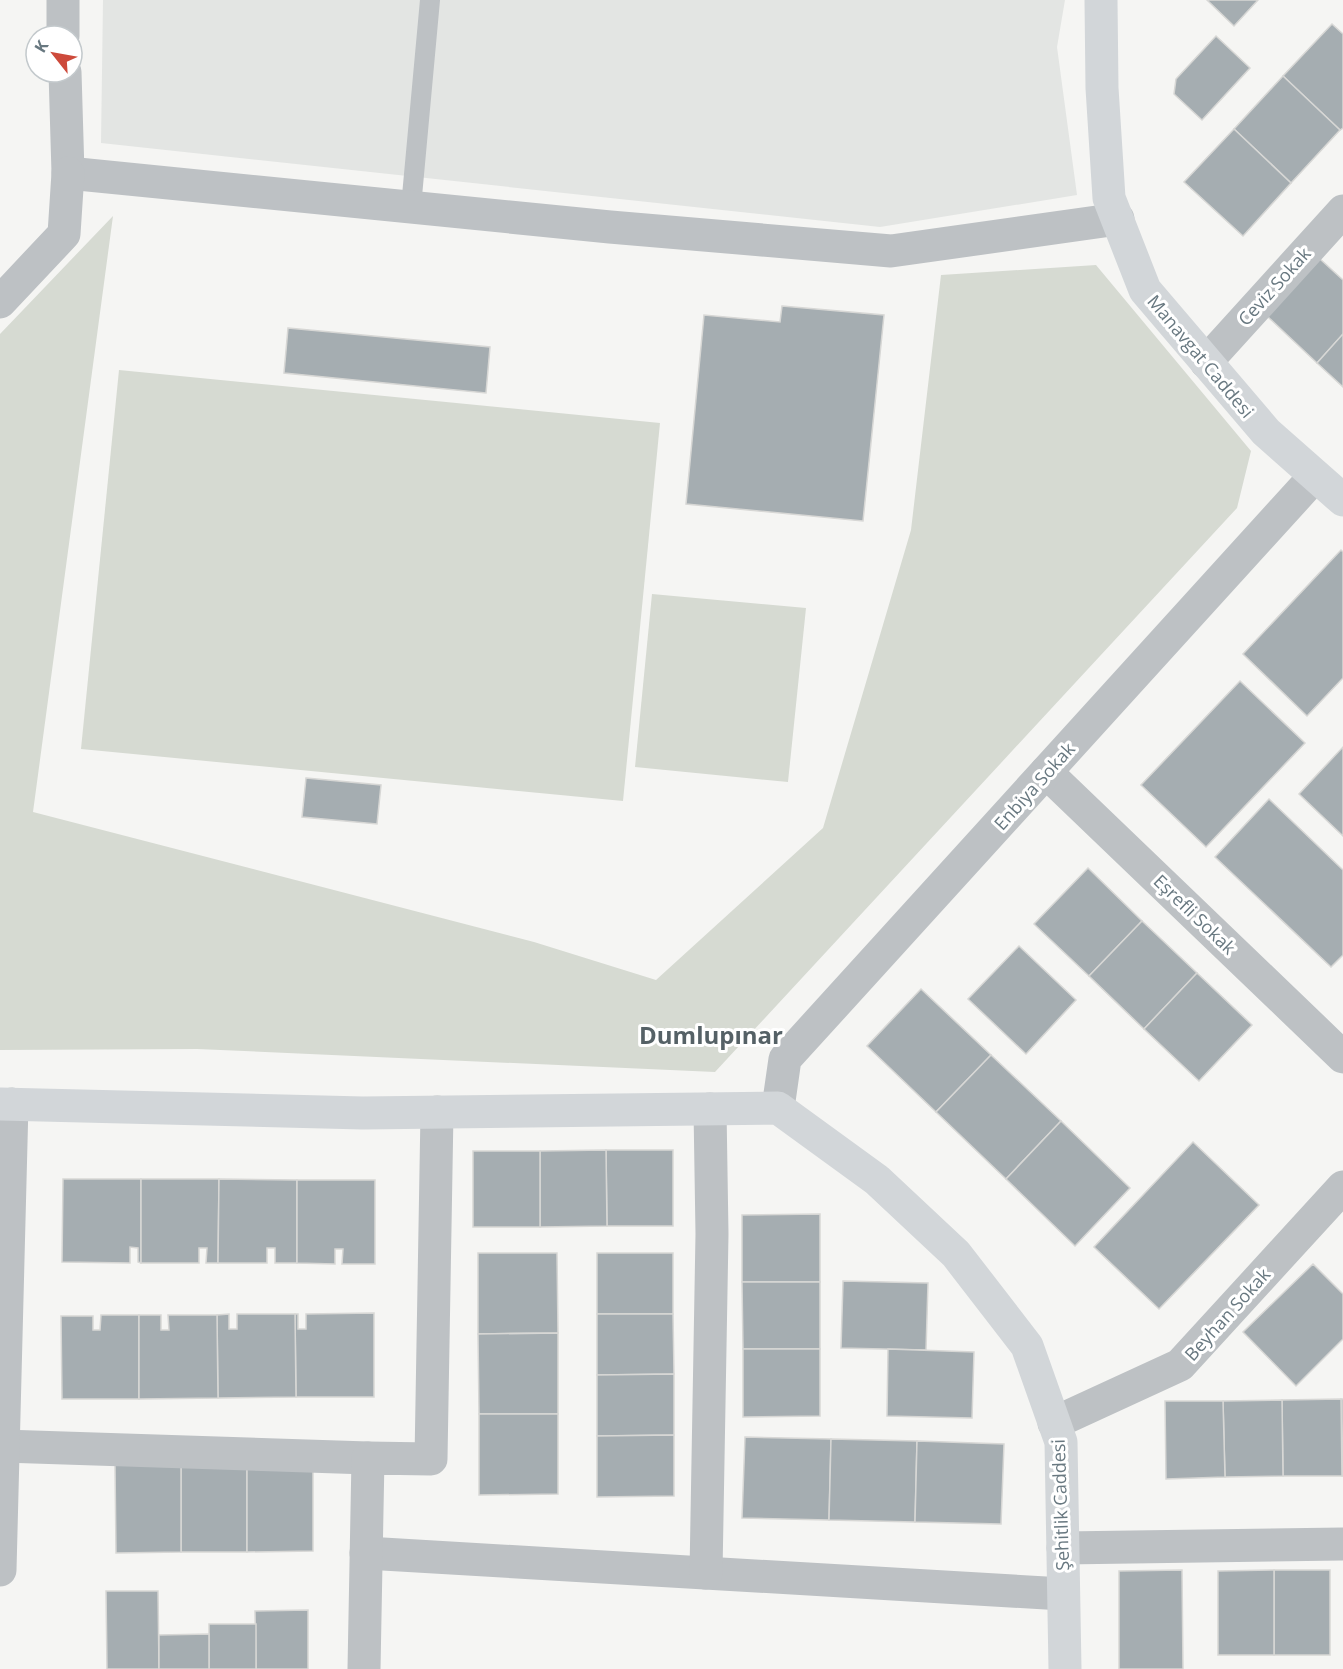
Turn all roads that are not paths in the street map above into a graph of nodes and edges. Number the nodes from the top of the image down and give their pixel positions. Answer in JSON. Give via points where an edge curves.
{"nodes":[{"id":1,"x":63,"y":0,"type":"edge"},
{"id":2,"x":430,"y":0,"type":"edge"},
{"id":3,"x":1101,"y":0,"type":"edge"},
{"id":4,"x":63,"y":24,"type":"edge"},
{"id":5,"x":65,"y":84,"type":"edge"},
{"id":6,"x":68,"y":173,"type":"junction"},
{"id":7,"x":411,"y":207,"type":"junction"},
{"id":8,"x":1343,"y":211,"type":"edge"},
{"id":9,"x":1118,"y":219,"type":"junction"},
{"id":10,"x":0,"y":302,"type":"edge"},
{"id":11,"x":1206,"y":362,"type":"junction"},
{"id":12,"x":1315,"y":476,"type":"junction"},
{"id":13,"x":1343,"y":500,"type":"edge"},
{"id":14,"x":1046,"y":772,"type":"junction"},
{"id":15,"x":1343,"y":1057,"type":"edge"},
{"id":16,"x":6,"y":1104,"type":"edge"},
{"id":17,"x":778,"y":1108,"type":"junction"},
{"id":18,"x":710,"y":1109,"type":"junction"},
{"id":19,"x":437,"y":1112,"type":"junction"},
{"id":20,"x":1343,"y":1187,"type":"edge"},
{"id":21,"x":1054,"y":1423,"type":"junction"},
{"id":22,"x":3,"y":1446,"type":"junction"},
{"id":23,"x":368,"y":1458,"type":"junction"},
{"id":24,"x":1343,"y":1544,"type":"edge"},
{"id":25,"x":1063,"y":1548,"type":"junction"},
{"id":26,"x":366,"y":1553,"type":"junction"},
{"id":27,"x":0,"y":1570,"type":"edge"},
{"id":28,"x":706,"y":1573,"type":"junction"},
{"id":29,"x":1064,"y":1594,"type":"junction"},
{"id":30,"x":364,"y":1669,"type":"edge"},
{"id":31,"x":1065,"y":1669,"type":"edge"}],
"edges":[{"from":1,"to":4,"type":"street"},
{"from":2,"to":7,"type":"lane"},
{"from":3,"to":9,"type":"street","name":"Manavgat Caddesi","via":[[1109,198]]},
{"from":5,"to":6,"type":"street"},
{"from":6,"to":7,"type":"street"},
{"from":6,"to":10,"type":"street","via":[[64,234]]},
{"from":7,"to":9,"type":"street","via":[[891,251]]},
{"from":8,"to":11,"type":"street","name":"Ceviz Sokak"},
{"from":9,"to":11,"type":"street","name":"Manavgat Caddesi","via":[[1145,290]]},
{"from":11,"to":12,"type":"street","name":"Manavgat Caddesi","via":[[1266,432]]},
{"from":12,"to":13,"type":"street","name":"Manavgat Caddesi"},
{"from":12,"to":14,"type":"street","name":"Enbiya Sokak"},
{"from":14,"to":15,"type":"street","name":"Eşrefli Sokak"},
{"from":14,"to":17,"type":"street","name":"Enbiya Sokak","via":[[785,1059]]},
{"from":16,"to":19,"type":"street"},
{"from":16,"to":22,"type":"street"},
{"from":17,"to":18,"type":"street"},
{"from":17,"to":21,"type":"street","name":"Şehitlik Caddesi","via":[[877,1180],[956,1254],[1027,1346]]},
{"from":18,"to":19,"type":"street"},
{"from":18,"to":28,"type":"street","via":[[712,1234]]},
{"from":19,"to":23,"type":"street","via":[[431,1459]]},
{"from":20,"to":21,"type":"street","name":"Beyhan Sokak","via":[[1180,1365]]},
{"from":21,"to":25,"type":"street","name":"Şehitlik Caddesi","via":[[1061,1442]]},
{"from":22,"to":23,"type":"street"},
{"from":22,"to":27,"type":"street"},
{"from":23,"to":26,"type":"street"},
{"from":24,"to":25,"type":"street"},
{"from":25,"to":29,"type":"street","name":"Şehitlik Caddesi"},
{"from":26,"to":28,"type":"street"},
{"from":26,"to":30,"type":"street"},
{"from":28,"to":29,"type":"street"},
{"from":29,"to":31,"type":"street","name":"Şehitlik Caddesi"}]}
